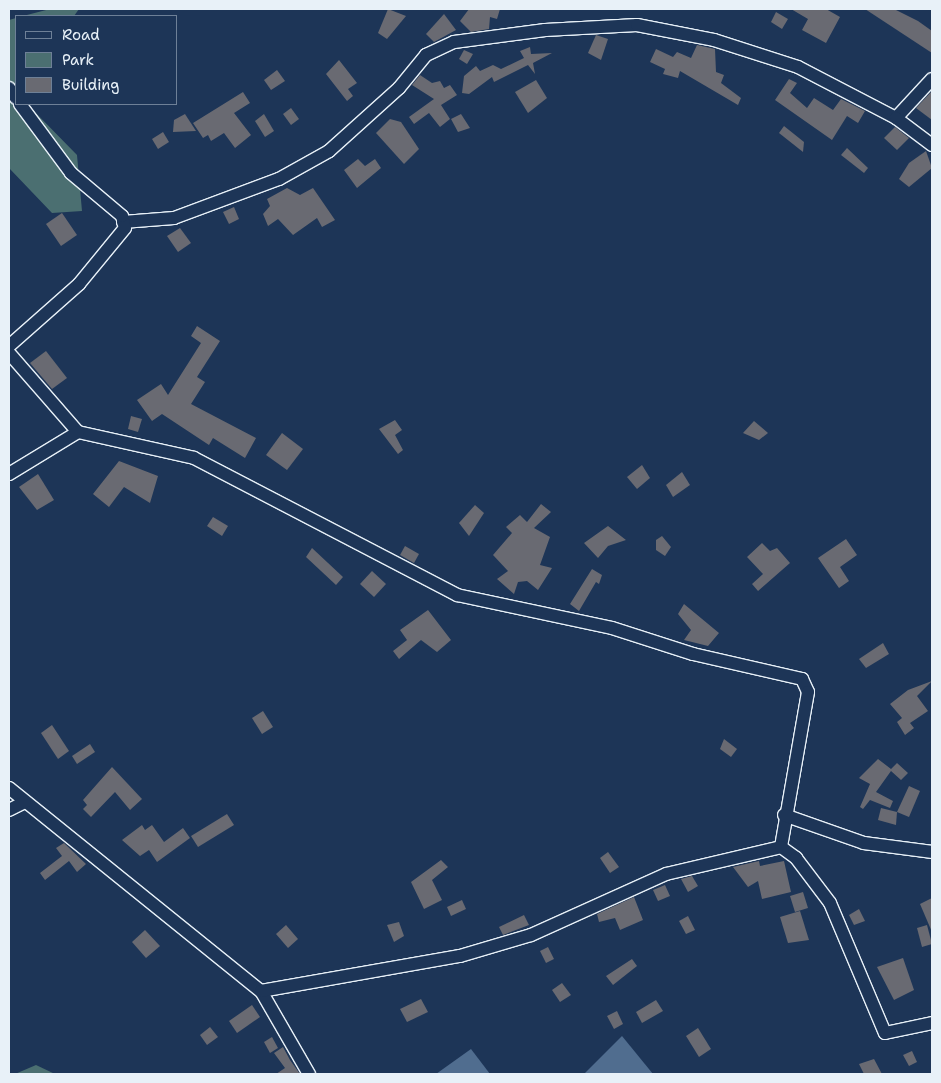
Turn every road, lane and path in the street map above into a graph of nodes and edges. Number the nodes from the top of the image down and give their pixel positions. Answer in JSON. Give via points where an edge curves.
{"nodes":[{"id":1,"x":932,"y":79,"type":"edge"},
{"id":2,"x":21,"y":105,"type":"edge"},
{"id":3,"x":896,"y":118,"type":"junction"},
{"id":4,"x":932,"y":145,"type":"edge"},
{"id":5,"x":123,"y":222,"type":"junction"},
{"id":6,"x":9,"y":346,"type":"edge"},
{"id":7,"x":9,"y":353,"type":"edge"},
{"id":8,"x":78,"y":432,"type":"junction"},
{"id":9,"x":9,"y":474,"type":"edge"},
{"id":10,"x":9,"y":788,"type":"edge"},
{"id":11,"x":25,"y":802,"type":"junction"},
{"id":12,"x":9,"y":810,"type":"edge"},
{"id":13,"x":784,"y":815,"type":"junction"},
{"id":14,"x":781,"y":847,"type":"junction"},
{"id":15,"x":932,"y":852,"type":"edge"},
{"id":16,"x":261,"y":991,"type":"junction"},
{"id":17,"x":932,"y":1022,"type":"edge"},
{"id":18,"x":309,"y":1074,"type":"edge"}],
"edges":[{"from":1,"to":3,"type":"street"},
{"from":2,"to":5,"type":"street","via":[[71,173],[122,216]]},
{"from":3,"to":4,"type":"street"},
{"from":3,"to":5,"type":"street","via":[[798,67],[714,40],[637,25],[454,42],[426,55],[399,88],[329,151],[278,179],[174,218]]},
{"from":5,"to":6,"type":"street","via":[[125,228],[79,284]]},
{"from":7,"to":8,"type":"street"},
{"from":8,"to":9,"type":"street"},
{"from":8,"to":13,"type":"street","via":[[194,458],[457,595],[612,628],[693,654],[802,679],[808,692]]},
{"from":10,"to":11,"type":"street"},
{"from":11,"to":12,"type":"street"},
{"from":11,"to":16,"type":"street"},
{"from":13,"to":14,"type":"street"},
{"from":13,"to":15,"type":"street","via":[[864,843]]},
{"from":14,"to":16,"type":"street","via":[[666,874],[531,935],[460,956]]},
{"from":14,"to":17,"type":"street","via":[[796,858],[830,903],[885,1032]]},
{"from":16,"to":18,"type":"street"}]}
